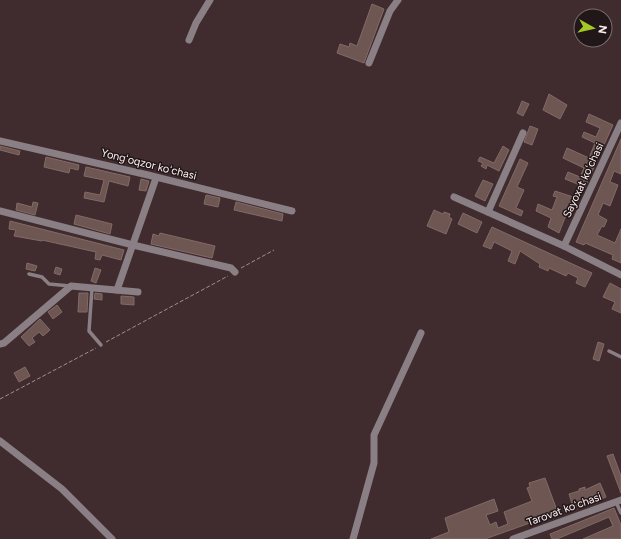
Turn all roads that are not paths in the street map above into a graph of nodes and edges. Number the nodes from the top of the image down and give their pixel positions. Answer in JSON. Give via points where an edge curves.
{"nodes":[{"id":1,"x":210,"y":0,"type":"edge"},
{"id":2,"x":398,"y":0,"type":"edge"},
{"id":3,"x":189,"y":40,"type":"dead end"},
{"id":4,"x":369,"y":63,"type":"dead end"},
{"id":5,"x":621,"y":123,"type":"edge"},
{"id":6,"x":523,"y":133,"type":"dead end"},
{"id":7,"x":0,"y":141,"type":"edge"},
{"id":8,"x":156,"y":178,"type":"junction"},
{"id":9,"x":454,"y":197,"type":"dead end"},
{"id":10,"x":0,"y":211,"type":"edge"},
{"id":11,"x":292,"y":211,"type":"dead end"},
{"id":12,"x":488,"y":212,"type":"junction"},
{"id":13,"x":133,"y":245,"type":"junction"},
{"id":14,"x":564,"y":246,"type":"junction"},
{"id":15,"x":235,"y":272,"type":"road end"},
{"id":16,"x":29,"y":274,"type":"dead end"},
{"id":17,"x":621,"y":275,"type":"edge"},
{"id":18,"x":71,"y":286,"type":"junction"},
{"id":19,"x":92,"y":288,"type":"junction"},
{"id":20,"x":117,"y":290,"type":"junction"},
{"id":21,"x":138,"y":292,"type":"dead end"},
{"id":22,"x":421,"y":333,"type":"dead end"},
{"id":23,"x":0,"y":344,"type":"edge"},
{"id":24,"x":101,"y":345,"type":"road end"},
{"id":25,"x":609,"y":351,"type":"dead end"},
{"id":26,"x":621,"y":357,"type":"edge"},
{"id":27,"x":0,"y":441,"type":"edge"},
{"id":28,"x":619,"y":501,"type":"edge"},
{"id":29,"x":621,"y":513,"type":"edge"},
{"id":30,"x":112,"y":539,"type":"edge"},
{"id":31,"x":353,"y":539,"type":"edge"},
{"id":32,"x":513,"y":539,"type":"edge"}],
"edges":[{"from":1,"to":3,"type":"street"},
{"from":2,"to":4,"type":"street","via":[[390,11]]},
{"from":5,"to":14,"type":"street","name":"Sayoxat koʻchasi"},
{"from":6,"to":12,"type":"street"},
{"from":7,"to":8,"type":"street","name":"Yongʻoqzor koʻchasi"},
{"from":8,"to":11,"type":"street","name":"Yongʻoqzor koʻchasi"},
{"from":8,"to":13,"type":"street"},
{"from":9,"to":12,"type":"street"},
{"from":10,"to":13,"type":"street"},
{"from":12,"to":14,"type":"street"},
{"from":13,"to":15,"type":"street","via":[[230,268]]},
{"from":13,"to":20,"type":"street"},
{"from":14,"to":17,"type":"street"},
{"from":16,"to":18,"type":"lane","via":[[42,277],[49,284]]},
{"from":18,"to":19,"type":"street"},
{"from":18,"to":23,"type":"street"},
{"from":19,"to":20,"type":"street"},
{"from":19,"to":24,"type":"lane","via":[[89,331]]},
{"from":20,"to":21,"type":"street"},
{"from":22,"to":31,"type":"street","via":[[374,435],[374,463]]},
{"from":25,"to":26,"type":"lane"},
{"from":27,"to":30,"type":"street","via":[[62,490]]},
{"from":28,"to":29,"type":"lane"},
{"from":28,"to":32,"type":"street","name":"Tarovat koʻchasi"}]}
